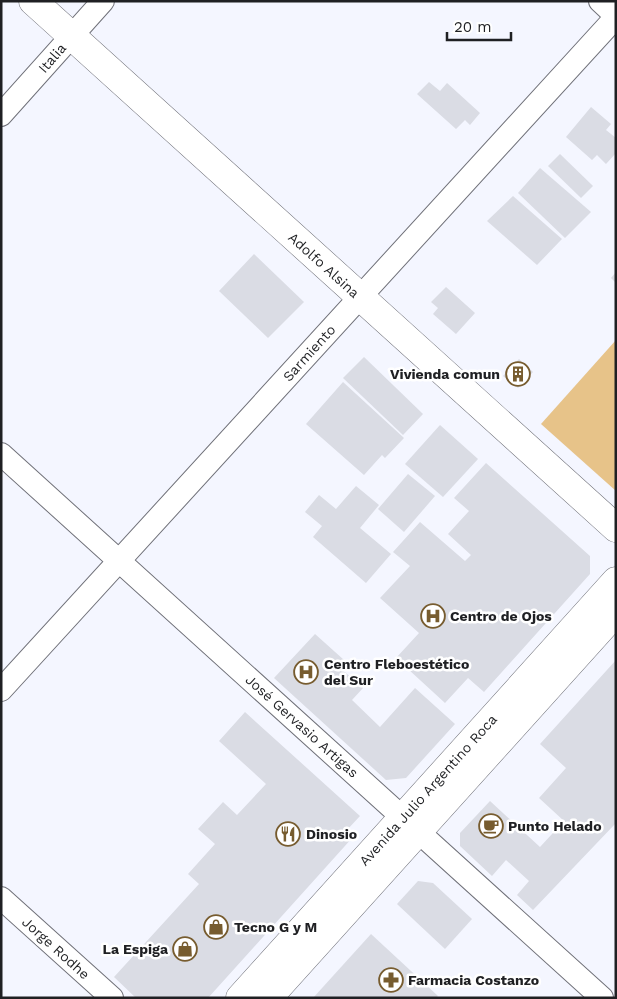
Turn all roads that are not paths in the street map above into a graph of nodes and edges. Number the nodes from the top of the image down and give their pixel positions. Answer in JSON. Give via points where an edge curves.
{"nodes":[{"id":1,"x":33,"y":1,"type":"edge"},
{"id":2,"x":103,"y":1,"type":"edge"},
{"id":3,"x":600,"y":1,"type":"edge"},
{"id":4,"x":616,"y":16,"type":"edge"},
{"id":5,"x":71,"y":36,"type":"junction"},
{"id":6,"x":1,"y":115,"type":"edge"},
{"id":7,"x":360,"y":297,"type":"junction"},
{"id":8,"x":1,"y":454,"type":"edge"},
{"id":9,"x":616,"y":528,"type":"edge"},
{"id":10,"x":119,"y":561,"type":"junction"},
{"id":11,"x":616,"y":581,"type":"edge"},
{"id":12,"x":616,"y":612,"type":"edge"},
{"id":13,"x":1,"y":690,"type":"edge"},
{"id":14,"x":410,"y":824,"type":"junction"},
{"id":15,"x":1,"y":898,"type":"edge"},
{"id":16,"x":112,"y":998,"type":"edge"},
{"id":17,"x":240,"y":998,"type":"edge"},
{"id":18,"x":268,"y":998,"type":"edge"},
{"id":19,"x":602,"y":998,"type":"edge"}],
"edges":[{"from":1,"to":5,"type":"main road","name":"Adolfo Alsina"},
{"from":2,"to":5,"type":"street","name":"Italia"},
{"from":3,"to":4,"type":"street"},
{"from":4,"to":7,"type":"street","name":"Sarmiento"},
{"from":5,"to":6,"type":"street","name":"Italia"},
{"from":5,"to":7,"type":"main road","name":"Adolfo Alsina"},
{"from":7,"to":9,"type":"main road","name":"Adolfo Alsina"},
{"from":7,"to":10,"type":"street","name":"Sarmiento"},
{"from":8,"to":10,"type":"street","name":"José Gervasio Artigas"},
{"from":10,"to":13,"type":"street","name":"Sarmiento"},
{"from":10,"to":14,"type":"street","name":"José Gervasio Artigas"},
{"from":11,"to":14,"type":"main road","name":"Avenida Julio Argentino Roca"},
{"from":12,"to":14,"type":"main road","name":"Avenida Julio Argentino Roca"},
{"from":14,"to":17,"type":"main road","name":"Avenida Julio Argentino Roca"},
{"from":14,"to":18,"type":"main road","name":"Avenida Julio Argentino Roca"},
{"from":14,"to":19,"type":"street","name":"José Gervasio Artigas"},
{"from":15,"to":16,"type":"street","name":"Jorge Rodhe"}]}
